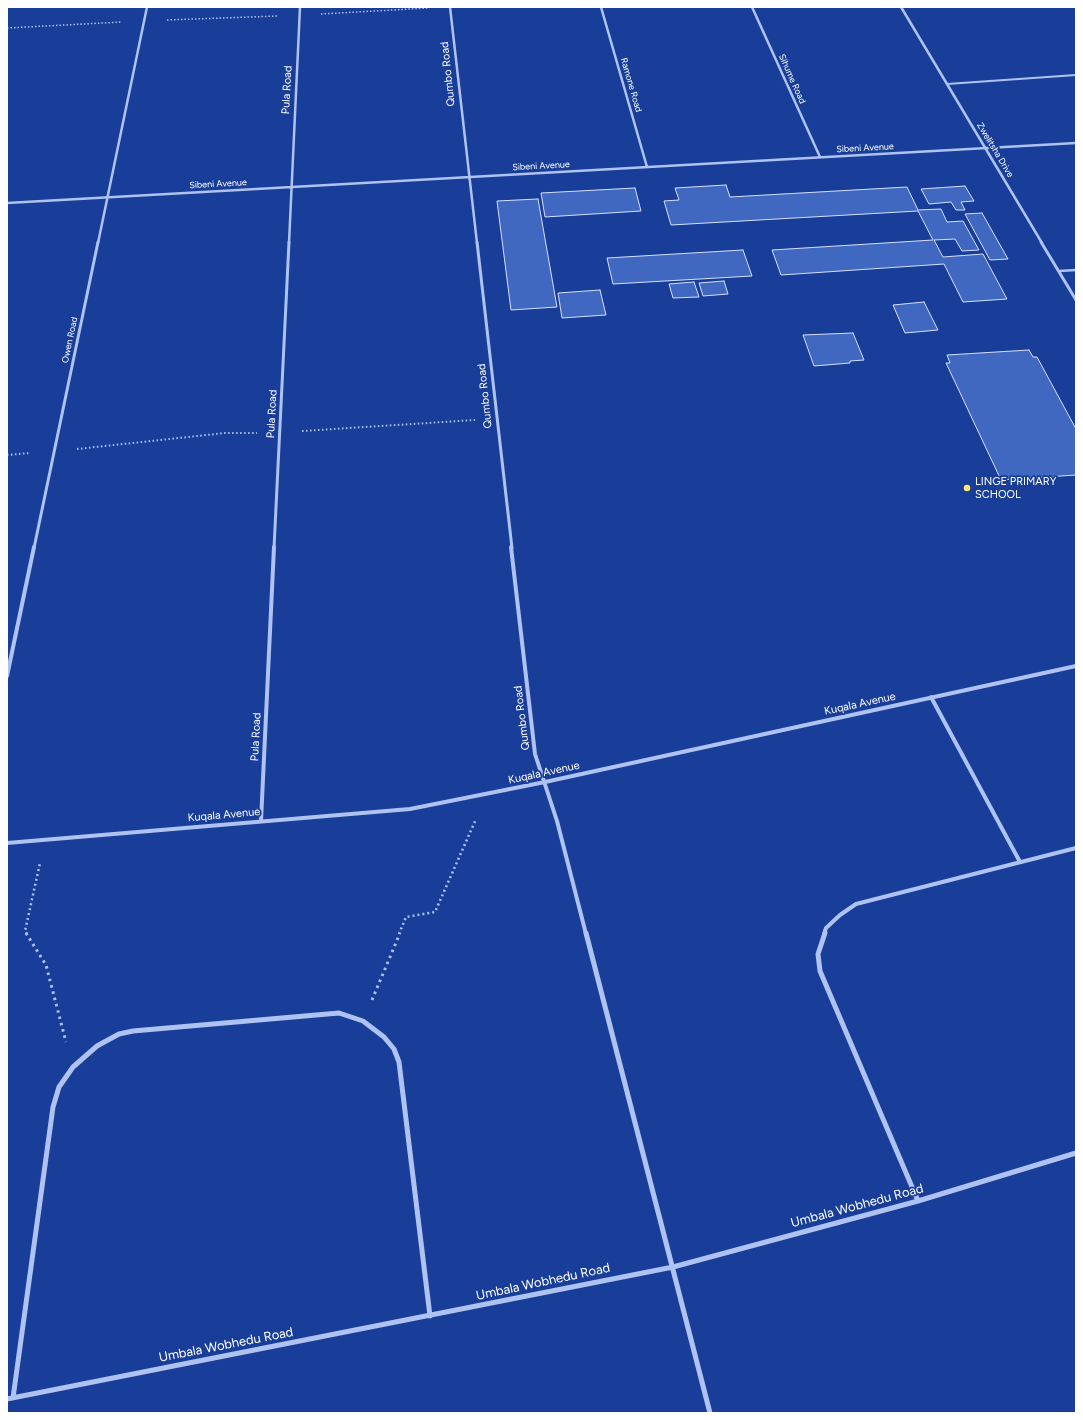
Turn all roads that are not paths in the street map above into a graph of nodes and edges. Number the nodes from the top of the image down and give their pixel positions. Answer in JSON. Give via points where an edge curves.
{"nodes":[{"id":1,"x":147,"y":7,"type":"edge"},
{"id":2,"x":300,"y":7,"type":"edge"},
{"id":3,"x":450,"y":7,"type":"edge"},
{"id":4,"x":601,"y":7,"type":"edge"},
{"id":5,"x":752,"y":7,"type":"edge"},
{"id":6,"x":901,"y":7,"type":"edge"},
{"id":7,"x":1076,"y":75,"type":"edge"},
{"id":8,"x":948,"y":84,"type":"junction"},
{"id":9,"x":1076,"y":143,"type":"edge"},
{"id":10,"x":986,"y":148,"type":"junction"},
{"id":11,"x":820,"y":157,"type":"junction"},
{"id":12,"x":647,"y":167,"type":"junction"},
{"id":13,"x":469,"y":177,"type":"junction"},
{"id":14,"x":292,"y":187,"type":"junction"},
{"id":15,"x":107,"y":198,"type":"junction"},
{"id":16,"x":7,"y":203,"type":"edge"},
{"id":17,"x":1076,"y":270,"type":"edge"},
{"id":18,"x":1059,"y":271,"type":"junction"},
{"id":19,"x":1076,"y":300,"type":"edge"},
{"id":20,"x":1076,"y":666,"type":"edge"},
{"id":21,"x":7,"y":676,"type":"edge"},
{"id":22,"x":931,"y":698,"type":"junction"},
{"id":23,"x":545,"y":782,"type":"junction"},
{"id":24,"x":261,"y":821,"type":"junction"},
{"id":25,"x":7,"y":843,"type":"edge"},
{"id":26,"x":1076,"y":848,"type":"edge"},
{"id":27,"x":1020,"y":862,"type":"junction"},
{"id":28,"x":1076,"y":1153,"type":"edge"},
{"id":29,"x":918,"y":1201,"type":"junction"},
{"id":30,"x":673,"y":1267,"type":"junction"},
{"id":31,"x":430,"y":1316,"type":"junction"},
{"id":32,"x":10,"y":1398,"type":"edge"},
{"id":33,"x":710,"y":1413,"type":"edge"}],
"edges":[{"from":1,"to":15,"type":"street","name":"Owen Road"},
{"from":2,"to":14,"type":"street","name":"Pula Road"},
{"from":3,"to":13,"type":"street","name":"Qumbo Road"},
{"from":4,"to":12,"type":"street","name":"Ramone Road"},
{"from":5,"to":11,"type":"street","name":"Sihume Road"},
{"from":6,"to":8,"type":"street","name":"Zwelitsha Drive"},
{"from":7,"to":8,"type":"lane"},
{"from":8,"to":10,"type":"street","name":"Zwelitsha Drive"},
{"from":9,"to":10,"type":"street","name":"Sibeni Avenue"},
{"from":10,"to":11,"type":"street","name":"Sibeni Avenue"},
{"from":10,"to":18,"type":"street","name":"Zwelitsha Drive"},
{"from":11,"to":12,"type":"street","name":"Sibeni Avenue"},
{"from":12,"to":13,"type":"street","name":"Sibeni Avenue"},
{"from":13,"to":14,"type":"street","name":"Sibeni Avenue"},
{"from":13,"to":23,"type":"street","name":"Qumbo Road","via":[[535,754]]},
{"from":14,"to":15,"type":"street","name":"Sibeni Avenue"},
{"from":14,"to":24,"type":"street","name":"Pula Road"},
{"from":15,"to":16,"type":"street","name":"Sibeni Avenue"},
{"from":15,"to":21,"type":"street","name":"Owen Road"},
{"from":17,"to":18,"type":"lane"},
{"from":18,"to":19,"type":"street","name":"Zwelitsha Drive"},
{"from":20,"to":22,"type":"street","name":"Kuqala Avenue"},
{"from":22,"to":23,"type":"street","name":"Kuqala Avenue"},
{"from":22,"to":27,"type":"street"},
{"from":23,"to":24,"type":"street","name":"Kuqala Avenue","via":[[410,809]]},
{"from":23,"to":30,"type":"street","name":"Qumbo Road"},
{"from":24,"to":25,"type":"street","name":"Kuqala Avenue"},
{"from":26,"to":27,"type":"street"},
{"from":27,"to":29,"type":"street","via":[[856,904],[826,928],[818,954],[820,971]]},
{"from":28,"to":29,"type":"street","name":"Umbala Wobhedu Road"},
{"from":29,"to":30,"type":"street","name":"Umbala Wobhedu Road"},
{"from":30,"to":31,"type":"street","name":"Umbala Wobhedu Road"},
{"from":30,"to":33,"type":"street","name":"Qumbo Road"},
{"from":31,"to":32,"type":"street","name":"Umbala Wobhedu Road"},
{"from":31,"to":32,"type":"street","via":[[399,1062],[394,1049],[384,1037],[364,1021],[340,1014],[133,1031],[120,1034],[97,1046],[73,1067],[59,1087],[53,1107]]}]}
